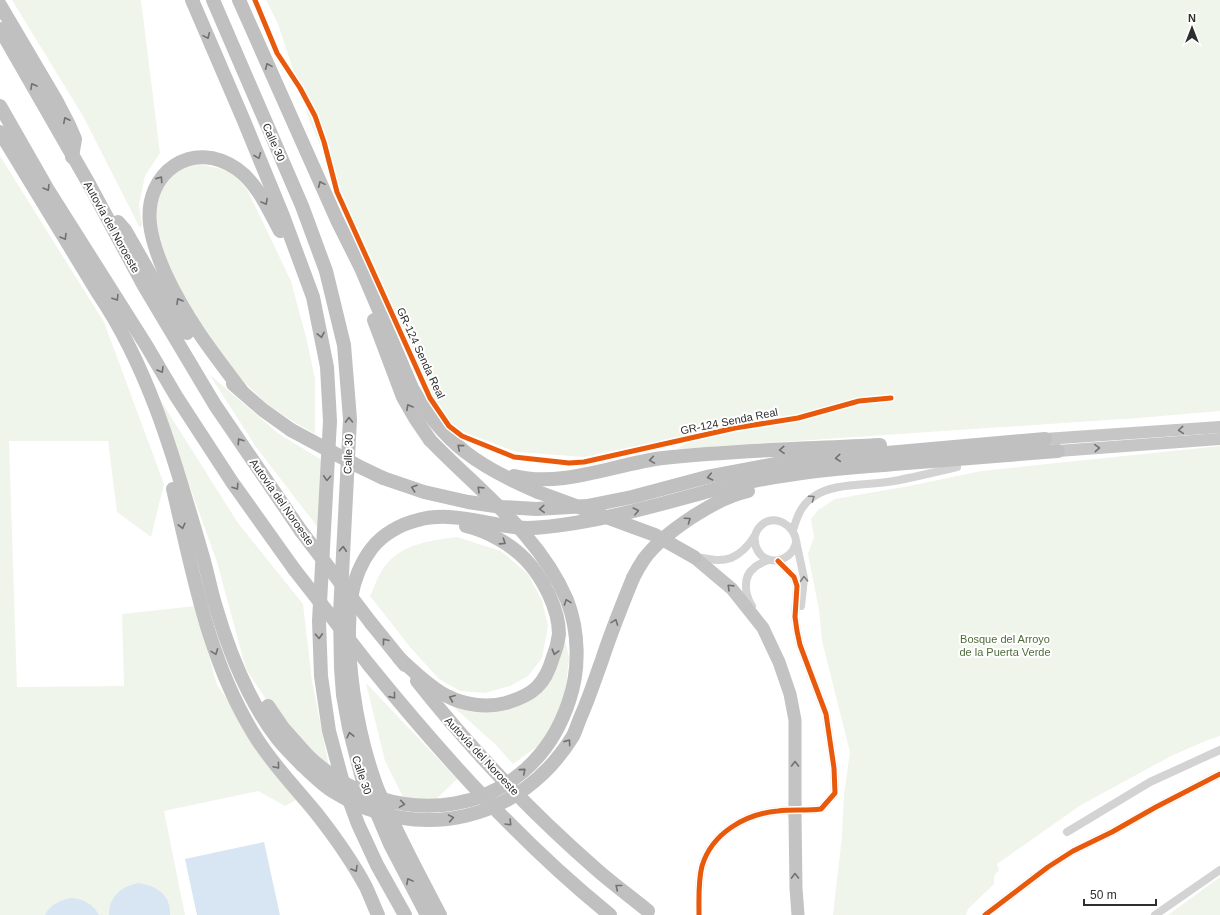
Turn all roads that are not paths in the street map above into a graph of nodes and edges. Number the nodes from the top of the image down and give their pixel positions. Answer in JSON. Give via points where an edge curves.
{"nodes":[{"id":1,"x":192,"y":0,"type":"edge"},
{"id":2,"x":213,"y":0,"type":"edge"},
{"id":3,"x":240,"y":0,"type":"edge"},
{"id":4,"x":0,"y":5,"type":"edge"},
{"id":5,"x":0,"y":29,"type":"edge"},
{"id":6,"x":14,"y":40,"type":"junction"},
{"id":7,"x":0,"y":106,"type":"edge"},
{"id":8,"x":0,"y":119,"type":"edge"},
{"id":9,"x":0,"y":132,"type":"edge"},
{"id":10,"x":28,"y":154,"type":"junction"},
{"id":11,"x":89,"y":184,"type":"junction"},
{"id":12,"x":337,"y":220,"type":"junction"},
{"id":13,"x":98,"y":293,"type":"junction"},
{"id":14,"x":313,"y":297,"type":"junction"},
{"id":15,"x":241,"y":390,"type":"junction"},
{"id":16,"x":1220,"y":426,"type":"edge"},
{"id":17,"x":1045,"y":439,"type":"junction"},
{"id":18,"x":1220,"y":439,"type":"edge"},
{"id":19,"x":1058,"y":451,"type":"junction"},
{"id":20,"x":956,"y":467,"type":"junction"},
{"id":21,"x":491,"y":470,"type":"junction"},
{"id":22,"x":793,"y":530,"type":"junction"},
{"id":23,"x":754,"y":537,"type":"junction"},
{"id":24,"x":796,"y":542,"type":"junction"},
{"id":25,"x":694,"y":557,"type":"junction"},
{"id":26,"x":768,"y":560,"type":"junction"},
{"id":27,"x":778,"y":560,"type":"junction"},
{"id":28,"x":763,"y":628,"type":"junction"},
{"id":29,"x":800,"y":645,"type":"junction"},
{"id":30,"x":399,"y":658,"type":"junction"},
{"id":31,"x":1220,"y":750,"type":"edge"},
{"id":32,"x":304,"y":760,"type":"junction"},
{"id":33,"x":1220,"y":774,"type":"edge"},
{"id":34,"x":375,"y":784,"type":"junction"},
{"id":35,"x":1067,"y":832,"type":"dead end"},
{"id":36,"x":377,"y":865,"type":"junction"},
{"id":37,"x":1220,"y":870,"type":"edge"},
{"id":38,"x":650,"y":913,"type":"edge"},
{"id":39,"x":378,"y":915,"type":"edge"},
{"id":40,"x":395,"y":915,"type":"edge"},
{"id":41,"x":405,"y":915,"type":"edge"},
{"id":42,"x":427,"y":915,"type":"edge"},
{"id":43,"x":440,"y":915,"type":"edge"},
{"id":44,"x":610,"y":915,"type":"edge"},
{"id":45,"x":699,"y":915,"type":"edge"},
{"id":46,"x":798,"y":915,"type":"edge"},
{"id":47,"x":985,"y":915,"type":"edge"},
{"id":48,"x":1155,"y":915,"type":"edge"}],
"edges":[{"from":1,"to":14,"type":"highway","name":"Calle 30","one_way":true,"via":[[283,216]]},
{"from":42,"to":2,"type":"highway","name":"Calle 30","one_way":true,"via":[[390,844],[362,778],[349,728],[344,695],[340,613],[350,419],[344,345],[326,271],[302,206]]},
{"from":12,"to":3,"type":"highway","one_way":true},
{"from":4,"to":6,"type":"highway"},
{"from":5,"to":6,"type":"highway","name":"Autovía del Noroeste"},
{"from":11,"to":6,"type":"highway","name":"Autovía del Noroeste","one_way":true,"via":[[72,157]]},
{"from":7,"to":10,"type":"highway"},
{"from":8,"to":10,"type":"highway"},
{"from":9,"to":13,"type":"highway","one_way":true},
{"from":10,"to":44,"type":"highway","one_way":true,"bridge":true,"via":[[176,396],[232,482],[294,569],[369,665],[461,774],[524,838]]},
{"from":11,"to":15,"type":"highway","via":[[125,230],[192,341],[218,371]]},
{"from":30,"to":11,"type":"highway","name":"Autovía del Noroeste","one_way":true,"bridge":true,"via":[[301,531],[215,405],[144,286]]},
{"from":21,"to":12,"type":"highway","one_way":true,"via":[[447,437],[422,406],[362,268]]},
{"from":32,"to":12,"type":"highway","one_way":true,"bridge":true,"via":[[355,789],[387,801],[431,806],[474,799],[498,788],[519,774],[535,761],[546,747],[561,724],[573,689],[576,659],[574,624],[567,601],[545,561],[522,531],[430,440],[403,396]]},
{"from":13,"to":32,"type":"highway","via":[[119,328],[158,412],[202,556],[237,646],[273,715]]},
{"from":13,"to":39,"type":"highway","one_way":true,"via":[[133,366],[151,416],[169,474],[210,639],[228,684],[255,736],[355,868]]},
{"from":15,"to":14,"type":"highway","one_way":true,"via":[[189,319],[155,248],[149,210],[154,190],[165,173],[182,161],[203,158],[227,163],[247,177],[260,193]]},
{"from":14,"to":36,"type":"highway","name":"Calle 30","one_way":true,"via":[[327,367],[330,421],[319,621],[321,676],[329,731],[344,783],[358,824]]},
{"from":17,"to":15,"type":"highway","one_way":true,"bridge":true,"via":[[786,462],[707,477],[632,498],[587,506],[543,509],[502,507],[424,492],[383,478],[291,430]]},
{"from":16,"to":17,"type":"main road","one_way":true},
{"from":17,"to":21,"type":"highway","one_way":true,"via":[[1002,438],[662,458],[541,480]]},
{"from":19,"to":18,"type":"main road","one_way":true},
{"from":19,"to":20,"type":"highway","via":[[1006,462]]},
{"from":34,"to":19,"type":"highway","one_way":true,"via":[[364,747],[352,680],[349,638],[351,598],[364,560],[387,534],[401,526],[417,520],[456,517],[529,528],[633,512],[711,491],[798,473]]},
{"from":22,"to":20,"type":"street","one_way":true,"via":[[804,505],[814,496],[829,489],[894,481]]},
{"from":32,"to":20,"type":"highway","one_way":true,"bridge":true,"via":[[316,778],[334,792],[380,813],[410,819],[446,819],[499,804],[531,785],[554,762],[573,735],[633,578],[644,559],[656,546],[689,518],[737,494],[806,480]]},
{"from":21,"to":25,"type":"highway","bridge":true,"via":[[538,492],[655,535]]},
{"from":22,"to":23,"type":"street","via":[[786,523],[776,520],[766,522],[758,528]]},
{"from":22,"to":24,"type":"street"},
{"from":23,"to":25,"type":"street","via":[[732,558],[718,561]]},
{"from":23,"to":26,"type":"street","via":[[760,555]]},
{"from":24,"to":27,"type":"street","via":[[792,552]]},
{"from":29,"to":24,"type":"street","one_way":true,"via":[[800,610],[804,578]]},
{"from":28,"to":25,"type":"highway","one_way":true,"via":[[732,588]]},
{"from":26,"to":27,"type":"street"},
{"from":26,"to":28,"type":"street","via":[[753,568],[746,584],[748,599]]},
{"from":27,"to":29,"type":"street","via":[[794,577],[797,586],[795,617]]},
{"from":46,"to":28,"type":"highway","one_way":true,"via":[[795,720],[779,662]]},
{"from":29,"to":45,"type":"street","via":[[826,714],[835,793],[821,809],[756,815],[742,820],[718,838],[702,865]]},
{"from":34,"to":30,"type":"highway","one_way":true,"via":[[363,716],[354,639],[356,601],[363,580],[378,552],[389,542],[420,527],[450,524],[476,529],[494,536],[526,560],[549,595],[556,613],[559,634],[546,676],[538,688],[515,700],[500,704],[473,705],[446,696]]},
{"from":38,"to":30,"type":"highway","name":"Autovía del Noroeste","one_way":true,"via":[[596,869],[536,813],[444,714]]},
{"from":31,"to":35,"type":"street","via":[[1150,782]]},
{"from":33,"to":47,"type":"street","via":[[1048,866]]},
{"from":34,"to":43,"type":"highway"},
{"from":36,"to":40,"type":"highway"},
{"from":36,"to":41,"type":"highway","name":"Calle 30"},
{"from":37,"to":48,"type":"street"}]}
